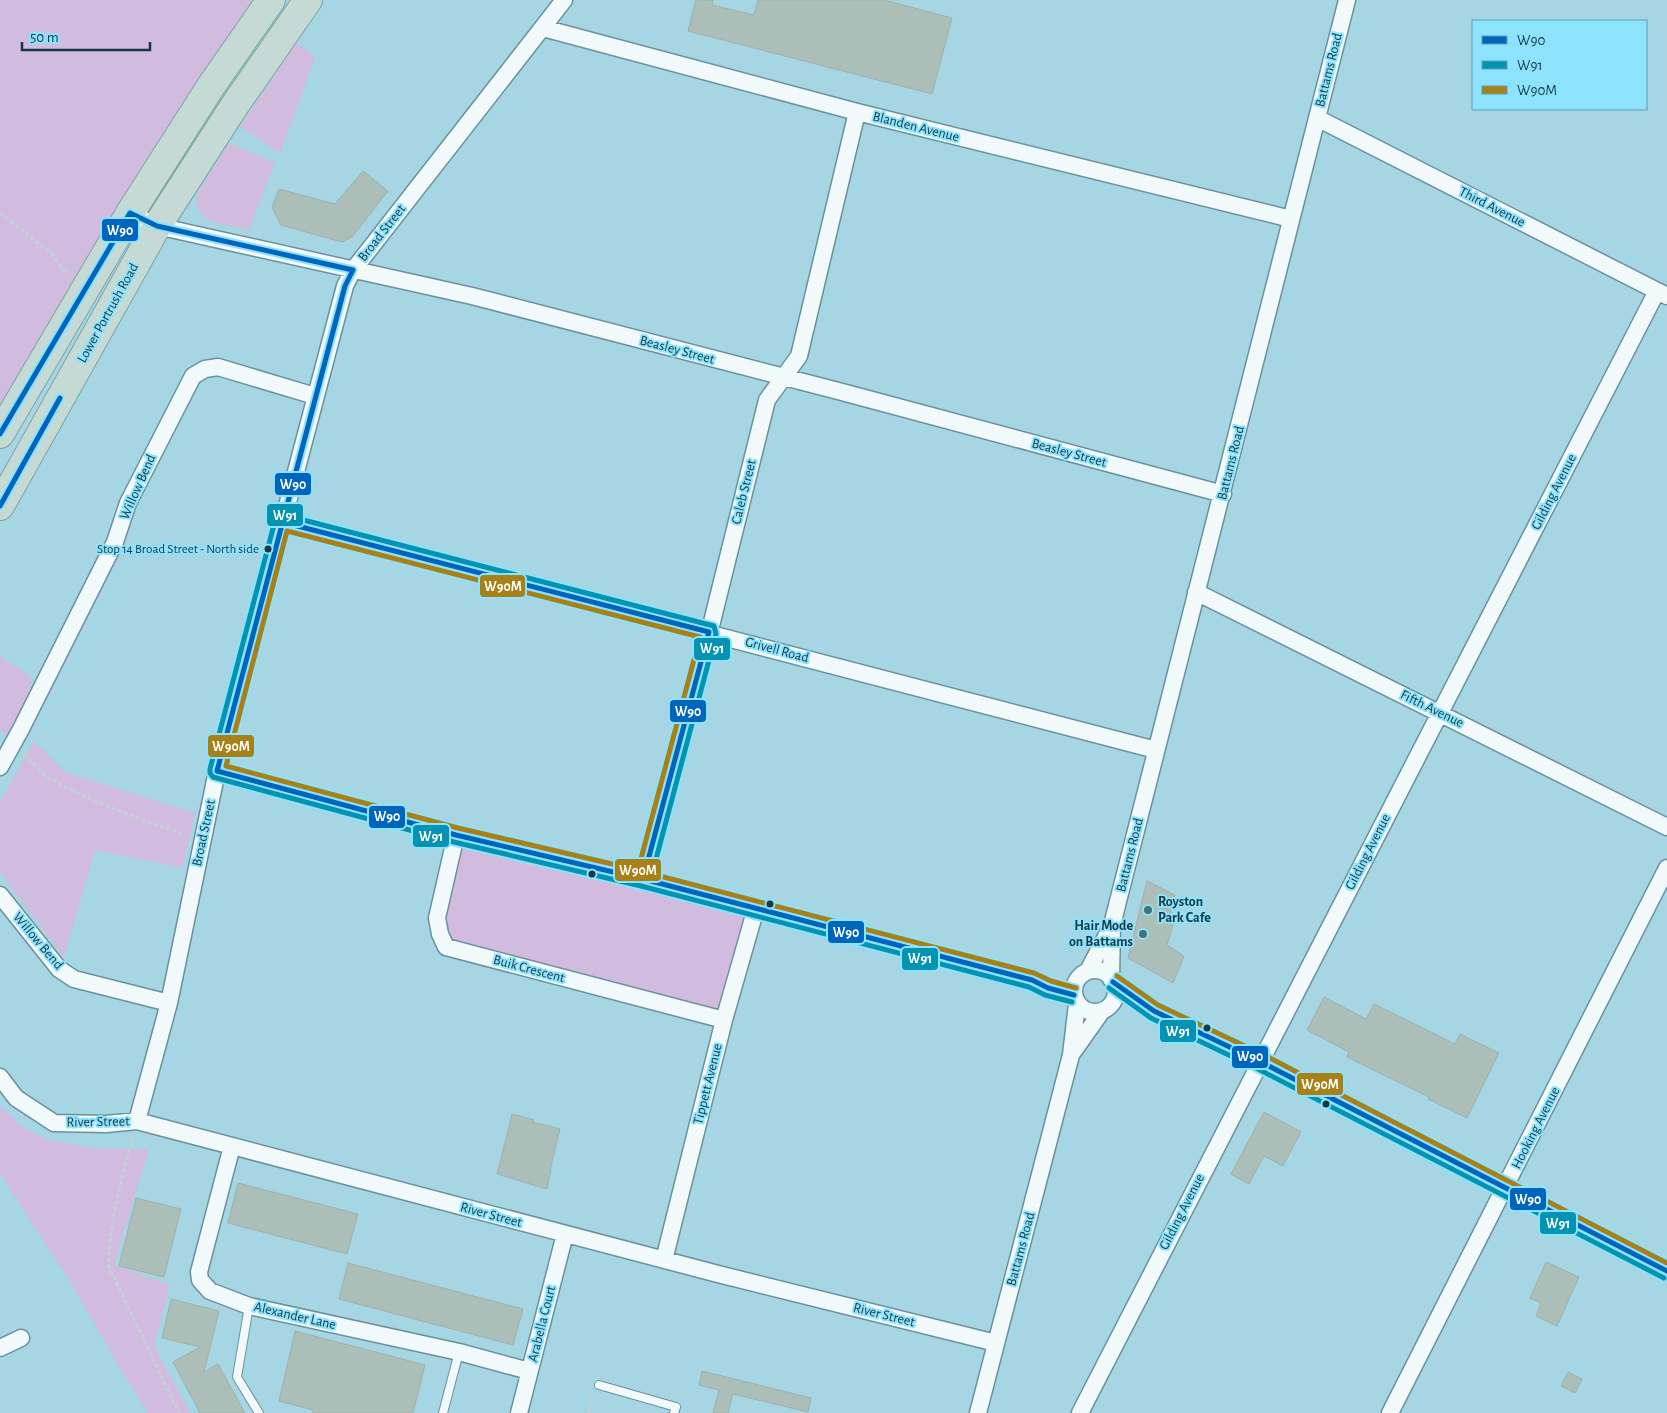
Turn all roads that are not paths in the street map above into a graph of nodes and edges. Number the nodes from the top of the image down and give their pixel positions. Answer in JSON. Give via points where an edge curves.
{"nodes":[{"id":1,"x":270,"y":0,"type":"edge"},
{"id":2,"x":308,"y":0,"type":"edge"},
{"id":3,"x":564,"y":0,"type":"edge"},
{"id":4,"x":1347,"y":0,"type":"edge"},
{"id":5,"x":543,"y":28,"type":"junction"},
{"id":6,"x":857,"y":112,"type":"junction"},
{"id":7,"x":1317,"y":118,"type":"junction"},
{"id":8,"x":224,"y":122,"type":"junction"},
{"id":9,"x":179,"y":136,"type":"junction"},
{"id":10,"x":187,"y":179,"type":"junction"},
{"id":11,"x":130,"y":213,"type":"junction"},
{"id":12,"x":1291,"y":219,"type":"junction"},
{"id":13,"x":157,"y":226,"type":"junction"},
{"id":14,"x":353,"y":270,"type":"junction"},
{"id":15,"x":1662,"y":294,"type":"edge"},
{"id":16,"x":783,"y":378,"type":"junction"},
{"id":17,"x":315,"y":396,"type":"junction"},
{"id":18,"x":0,"y":434,"type":"edge"},
{"id":19,"x":1223,"y":494,"type":"junction"},
{"id":20,"x":0,"y":506,"type":"edge"},
{"id":21,"x":282,"y":522,"type":"junction"},
{"id":22,"x":1196,"y":592,"type":"junction"},
{"id":23,"x":709,"y":632,"type":"junction"},
{"id":24,"x":1440,"y":713,"type":"junction"},
{"id":25,"x":1156,"y":750,"type":"junction"},
{"id":26,"x":0,"y":767,"type":"edge"},
{"id":27,"x":217,"y":771,"type":"junction"},
{"id":28,"x":1667,"y":826,"type":"edge"},
{"id":29,"x":456,"y":835,"type":"junction"},
{"id":30,"x":1667,"y":868,"type":"edge"},
{"id":31,"x":643,"y":879,"type":"junction"},
{"id":32,"x":0,"y":895,"type":"edge"},
{"id":33,"x":756,"y":908,"type":"junction"},
{"id":34,"x":1112,"y":925,"type":"junction"},
{"id":35,"x":1088,"y":971,"type":"junction"},
{"id":36,"x":1112,"y":981,"type":"junction"},
{"id":37,"x":1076,"y":994,"type":"junction"},
{"id":38,"x":169,"y":1003,"type":"junction"},
{"id":39,"x":1106,"y":1008,"type":"junction"},
{"id":40,"x":1154,"y":1010,"type":"junction"},
{"id":41,"x":724,"y":1020,"type":"junction"},
{"id":42,"x":1071,"y":1055,"type":"junction"},
{"id":43,"x":1259,"y":1061,"type":"junction"},
{"id":44,"x":0,"y":1077,"type":"edge"},
{"id":45,"x":137,"y":1121,"type":"junction"},
{"id":46,"x":232,"y":1146,"type":"junction"},
{"id":47,"x":1505,"y":1188,"type":"junction"},
{"id":48,"x":565,"y":1234,"type":"junction"},
{"id":49,"x":664,"y":1260,"type":"junction"},
{"id":50,"x":1667,"y":1271,"type":"edge"},
{"id":51,"x":249,"y":1306,"type":"junction"},
{"id":52,"x":21,"y":1338,"type":"dead end"},
{"id":53,"x":996,"y":1343,"type":"junction"},
{"id":54,"x":0,"y":1348,"type":"edge"},
{"id":55,"x":459,"y":1352,"type":"junction"},
{"id":56,"x":530,"y":1371,"type":"junction"},
{"id":57,"x":599,"y":1385,"type":"dead end"},
{"id":58,"x":259,"y":1413,"type":"edge"},
{"id":59,"x":443,"y":1413,"type":"edge"},
{"id":60,"x":519,"y":1413,"type":"edge"},
{"id":61,"x":674,"y":1413,"type":"edge"},
{"id":62,"x":978,"y":1413,"type":"edge"},
{"id":63,"x":1080,"y":1413,"type":"edge"},
{"id":64,"x":1390,"y":1413,"type":"edge"}],
"edges":[{"from":1,"to":9,"type":"highway"},
{"from":2,"to":8,"type":"highway","name":"Lower Portrush Road"},
{"from":3,"to":5,"type":"street","name":"Broad Street"},
{"from":4,"to":7,"type":"street","name":"Battams Road"},
{"from":5,"to":6,"type":"street","name":"Blanden Avenue"},
{"from":5,"to":14,"type":"street","name":"Broad Street"},
{"from":6,"to":12,"type":"street","name":"Blanden Avenue"},
{"from":6,"to":16,"type":"street","name":"Caleb Street","via":[[799,356]]},
{"from":7,"to":12,"type":"street","name":"Battams Road"},
{"from":7,"to":15,"type":"street","name":"Third Avenue"},
{"from":8,"to":9,"type":"highway"},
{"from":8,"to":10,"type":"highway","name":"Lower Portrush Road"},
{"from":9,"to":10,"type":"highway"},
{"from":9,"to":11,"type":"highway"},
{"from":10,"to":13,"type":"highway","name":"Lower Portrush Road"},
{"from":11,"to":13,"type":"street","name":"Beasley Street"},
{"from":11,"to":18,"type":"highway"},
{"from":12,"to":19,"type":"street","name":"Battams Road"},
{"from":13,"to":14,"type":"street","name":"Beasley Street"},
{"from":13,"to":20,"type":"highway","name":"Lower Portrush Road"},
{"from":14,"to":16,"type":"street","name":"Beasley Street","via":[[472,296]]},
{"from":14,"to":17,"type":"street","name":"Broad Street","via":[[345,286]]},
{"from":15,"to":24,"type":"street","name":"Gilding Avenue"},
{"from":16,"to":19,"type":"street","name":"Beasley Street"},
{"from":16,"to":23,"type":"street","name":"Caleb Street","via":[[767,400]]},
{"from":17,"to":21,"type":"street","name":"Broad Street"},
{"from":17,"to":26,"type":"street","name":"Willow Bend","via":[[218,368],[205,369],[192,376],[128,503],[115,542]]},
{"from":19,"to":22,"type":"street","name":"Battams Road"},
{"from":21,"to":23,"type":"street","name":"Grivell Road"},
{"from":21,"to":27,"type":"street","name":"Broad Street"},
{"from":22,"to":24,"type":"street","name":"Fifth Avenue"},
{"from":22,"to":25,"type":"street","name":"Battams Road"},
{"from":23,"to":25,"type":"street","name":"Grivell Road"},
{"from":23,"to":31,"type":"street","name":"Caleb Street"},
{"from":24,"to":28,"type":"street","name":"Fifth Avenue"},
{"from":24,"to":43,"type":"street","name":"Gilding Avenue"},
{"from":25,"to":34,"type":"street","name":"Battams Road"},
{"from":27,"to":29,"type":"street"},
{"from":27,"to":38,"type":"street","name":"Broad Street"},
{"from":29,"to":31,"type":"street"},
{"from":29,"to":41,"type":"street","name":"Buik Crescent","via":[[437,918],[446,948]]},
{"from":30,"to":47,"type":"street","name":"Hooking Avenue"},
{"from":31,"to":33,"type":"street"},
{"from":32,"to":38,"type":"street","name":"Willow Bend","via":[[59,969],[74,979]]},
{"from":33,"to":37,"type":"street"},
{"from":33,"to":41,"type":"street","name":"Tippett Avenue"},
{"from":34,"to":35,"type":"street","name":"Battams Road"},
{"from":34,"to":36,"type":"street","name":"Battams Road"},
{"from":35,"to":36,"type":"street","via":[[1101,970]]},
{"from":35,"to":37,"type":"street","via":[[1084,972]]},
{"from":36,"to":39,"type":"street","via":[[1116,988],[1115,999]]},
{"from":36,"to":40,"type":"street"},
{"from":37,"to":39,"type":"street","via":[[1090,1012]]},
{"from":37,"to":42,"type":"street","name":"Battams Road"},
{"from":38,"to":45,"type":"street","name":"Broad Street"},
{"from":39,"to":40,"type":"street","via":[[1125,1005]]},
{"from":39,"to":42,"type":"street","name":"Battams Road"},
{"from":40,"to":43,"type":"street"},
{"from":41,"to":49,"type":"street","name":"Tippett Avenue"},
{"from":42,"to":53,"type":"street","name":"Battams Road"},
{"from":43,"to":47,"type":"street"},
{"from":43,"to":63,"type":"street","name":"Gilding Avenue"},
{"from":44,"to":45,"type":"street","name":"River Street","via":[[16,1098],[54,1123]]},
{"from":45,"to":46,"type":"street","name":"River Street"},
{"from":46,"to":48,"type":"street","name":"River Street"},
{"from":46,"to":51,"type":"street","name":"Alexander Lane","via":[[199,1272],[200,1280],[210,1291]]},
{"from":47,"to":50,"type":"street"},
{"from":47,"to":64,"type":"street","name":"Hooking Avenue"},
{"from":48,"to":49,"type":"street","name":"River Street"},
{"from":48,"to":56,"type":"street","name":"Arabella Court"},
{"from":49,"to":53,"type":"street","name":"River Street"},
{"from":51,"to":55,"type":"street","name":"Alexander Lane"},
{"from":51,"to":58,"type":"lane","via":[[237,1377]]},
{"from":52,"to":54,"type":"street"},
{"from":53,"to":62,"type":"street","name":"Battams Road"},
{"from":55,"to":56,"type":"street","name":"Alexander Lane"},
{"from":55,"to":59,"type":"lane"},
{"from":56,"to":60,"type":"street","name":"Arabella Court"},
{"from":57,"to":61,"type":"lane","via":[[676,1407]]}]}
